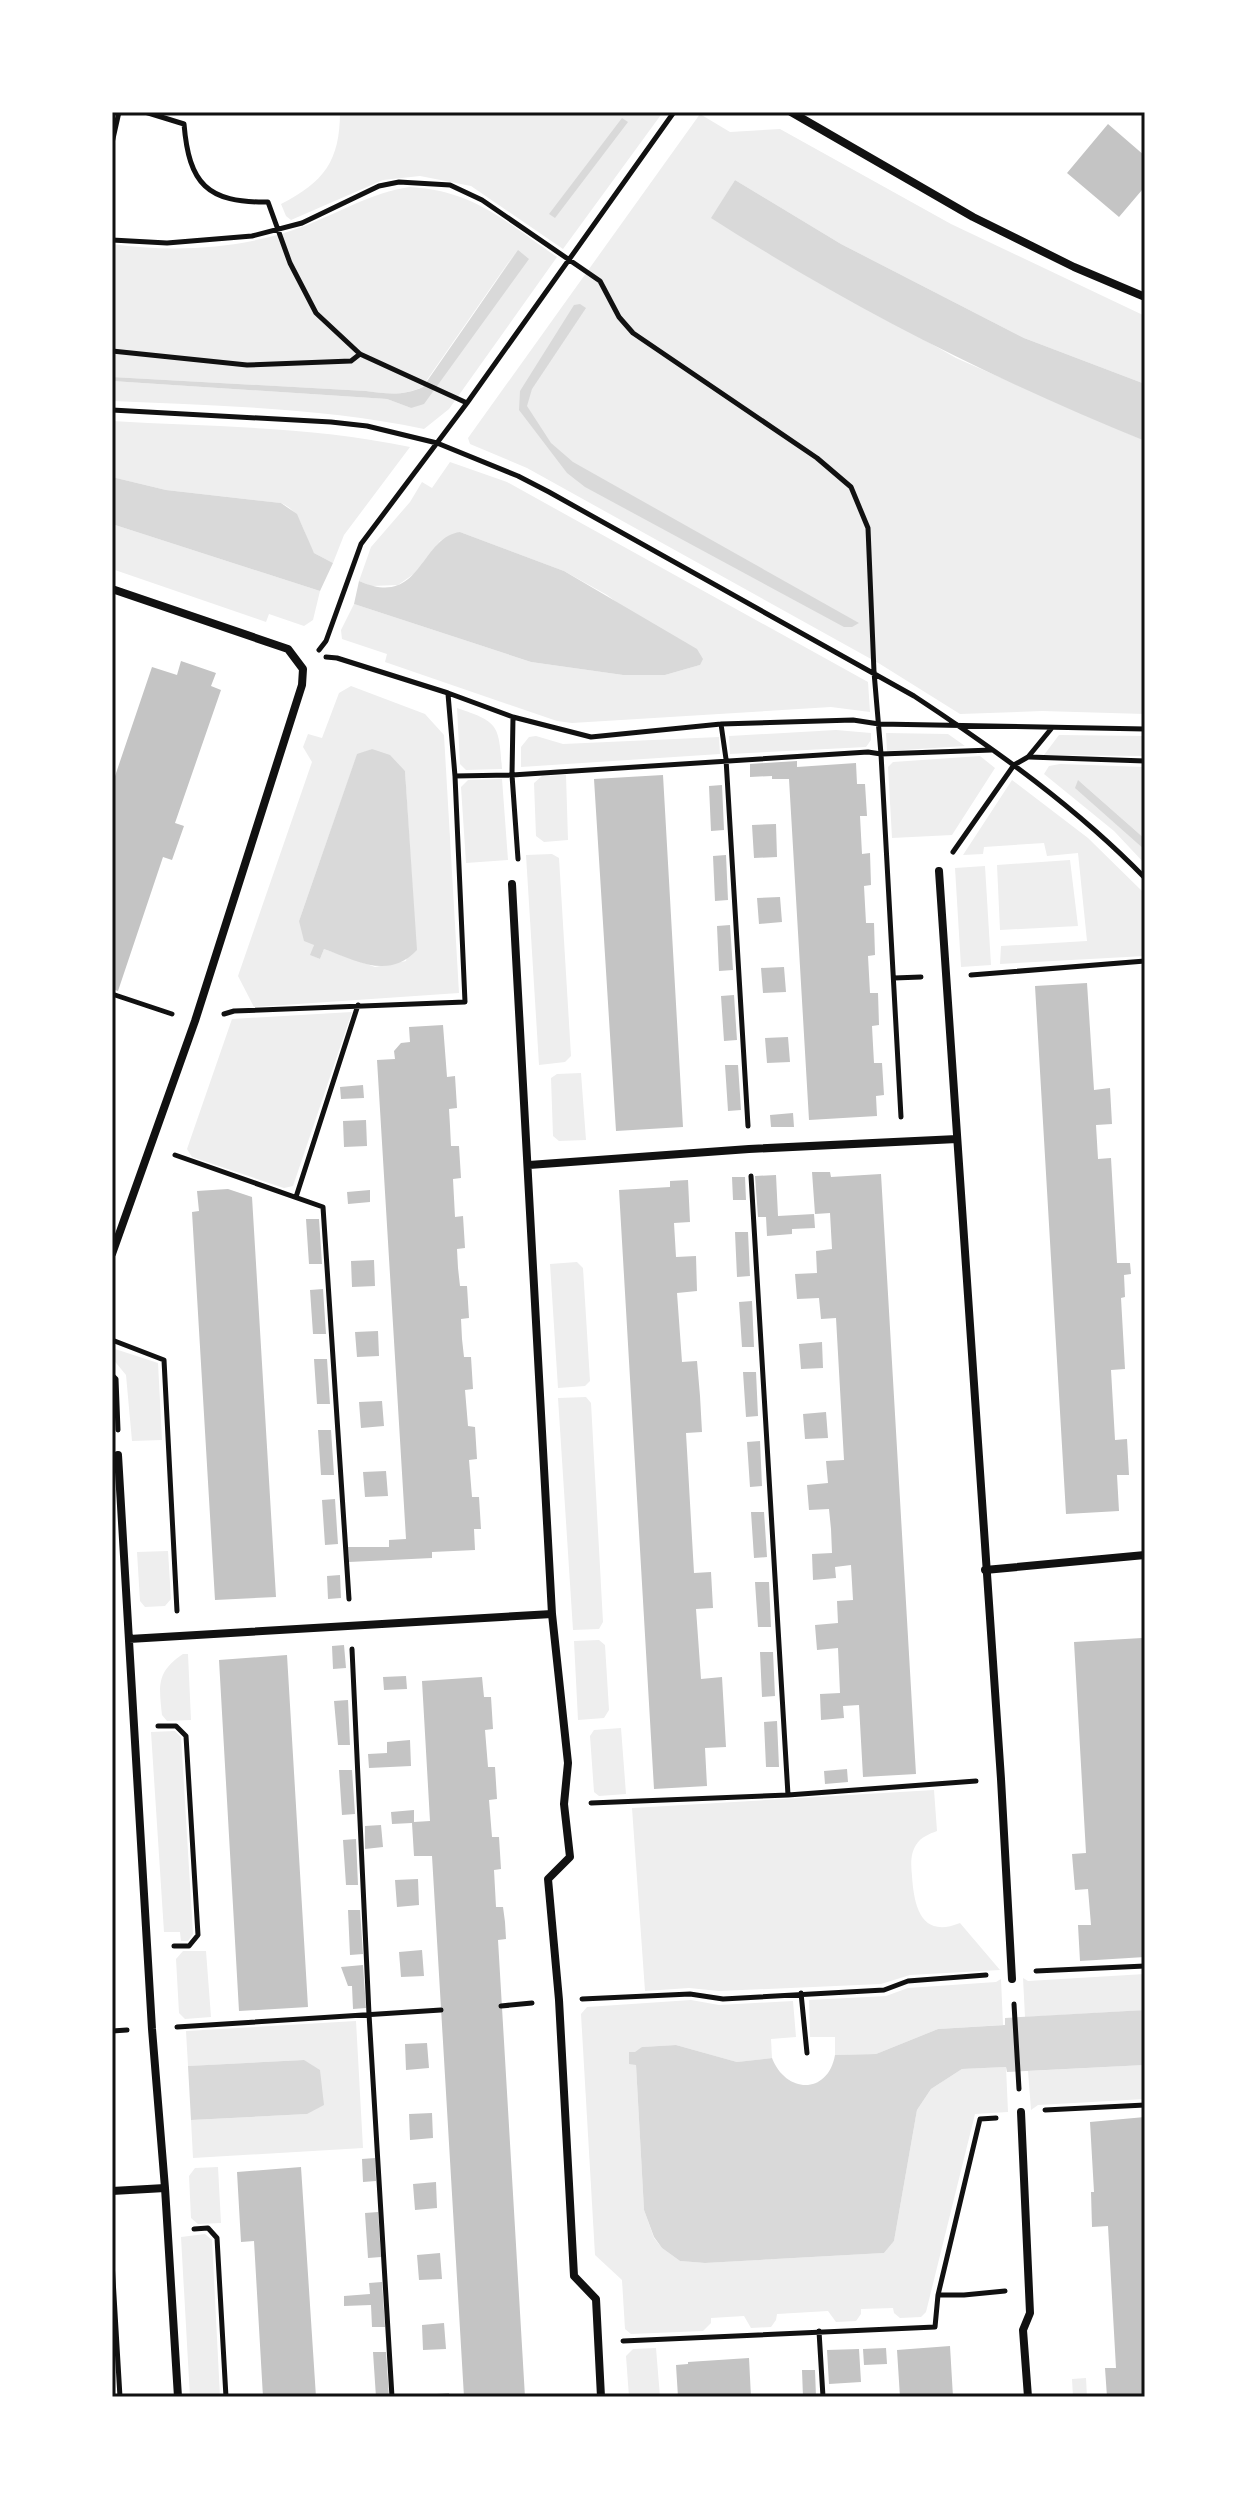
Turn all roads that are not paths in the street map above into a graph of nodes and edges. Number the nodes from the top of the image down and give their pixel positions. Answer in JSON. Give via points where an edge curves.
{"nodes":[{"id":1,"x":791,"y":112,"type":"edge"},
{"id":2,"x":1145,"y":297,"type":"edge"},
{"id":3,"x":112,"y":589,"type":"edge"},
{"id":4,"x":939,"y":871,"type":"road end"},
{"id":5,"x":512,"y":884,"type":"road end"},
{"id":6,"x":957,"y":1139,"type":"junction"},
{"id":7,"x":529,"y":1165,"type":"junction"},
{"id":8,"x":112,"y":1254,"type":"edge"},
{"id":9,"x":118,"y":1455,"type":"road end"},
{"id":10,"x":1145,"y":1555,"type":"edge"},
{"id":11,"x":985,"y":1570,"type":"junction"},
{"id":12,"x":552,"y":1614,"type":"junction"},
{"id":13,"x":129,"y":1639,"type":"junction"},
{"id":14,"x":1012,"y":1976,"type":"road end"},
{"id":15,"x":1020,"y":2114,"type":"road end"},
{"id":16,"x":165,"y":2188,"type":"junction"},
{"id":17,"x":112,"y":2191,"type":"edge"},
{"id":18,"x":178,"y":2397,"type":"edge"},
{"id":19,"x":601,"y":2397,"type":"edge"},
{"id":20,"x":1028,"y":2397,"type":"edge"}],
"edges":[{"from":1,"to":2,"type":"street","via":[[973,217]]},
{"from":3,"to":8,"type":"street","via":[[288,649],[303,669],[195,1021]]},
{"from":4,"to":6,"type":"street"},
{"from":5,"to":7,"type":"street"},
{"from":6,"to":7,"type":"street"},
{"from":6,"to":11,"type":"street"},
{"from":7,"to":12,"type":"street"},
{"from":9,"to":13,"type":"street"},
{"from":10,"to":11,"type":"street"},
{"from":11,"to":14,"type":"street"},
{"from":12,"to":13,"type":"street"},
{"from":12,"to":19,"type":"street","via":[[568,1763],[564,1804],[570,1857],[548,1879],[574,2276],[596,2299]]},
{"from":13,"to":16,"type":"street"},
{"from":15,"to":20,"type":"street","via":[[1030,2313],[1023,2330]]},
{"from":16,"to":17,"type":"street"},
{"from":16,"to":18,"type":"street"}]}
